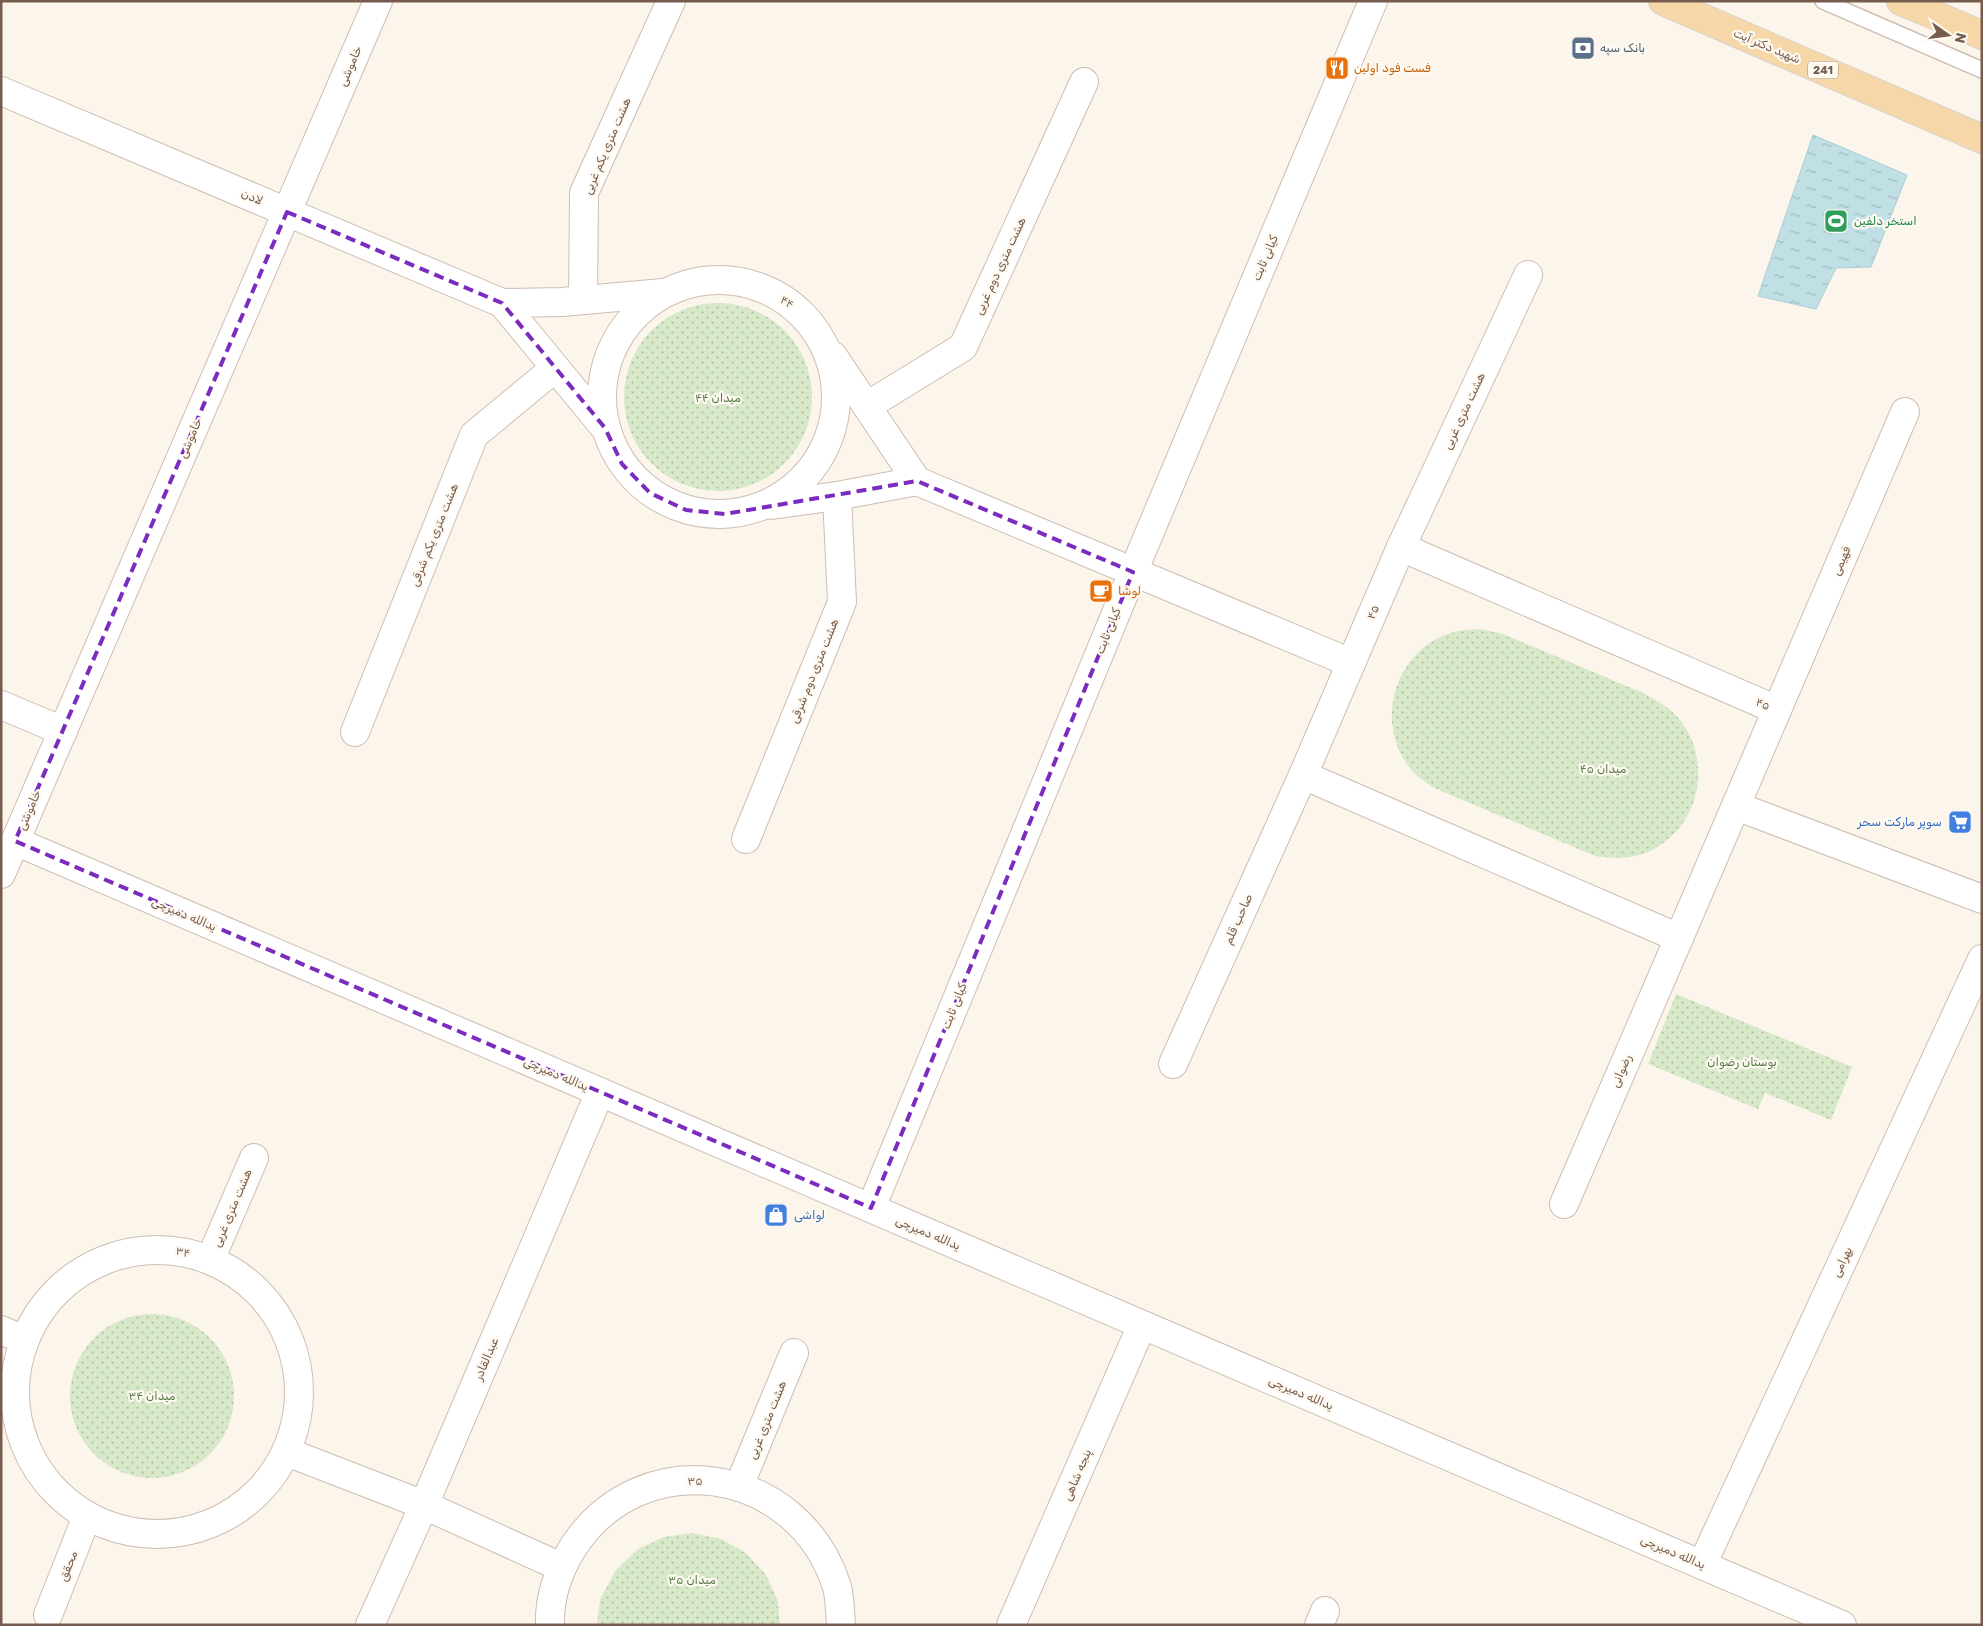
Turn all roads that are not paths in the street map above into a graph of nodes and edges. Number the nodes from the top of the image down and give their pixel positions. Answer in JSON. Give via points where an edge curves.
{"nodes":[{"id":1,"x":378,"y":1,"type":"edge"},
{"id":2,"x":671,"y":1,"type":"edge"},
{"id":3,"x":1374,"y":1,"type":"edge"},
{"id":4,"x":1663,"y":1,"type":"edge"},
{"id":5,"x":1824,"y":1,"type":"edge"},
{"id":6,"x":1901,"y":1,"type":"edge"},
{"id":7,"x":1982,"y":35,"type":"edge"},
{"id":8,"x":1982,"y":70,"type":"edge"},
{"id":9,"x":1084,"y":82,"type":"dead end"},
{"id":10,"x":1,"y":90,"type":"edge"},
{"id":11,"x":1982,"y":139,"type":"edge"},
{"id":12,"x":287,"y":212,"type":"junction"},
{"id":13,"x":1528,"y":275,"type":"dead end"},
{"id":14,"x":663,"y":293,"type":"junction"},
{"id":15,"x":583,"y":300,"type":"junction"},
{"id":16,"x":502,"y":303,"type":"junction"},
{"id":17,"x":820,"y":337,"type":"junction"},
{"id":18,"x":555,"y":368,"type":"junction"},
{"id":19,"x":867,"y":406,"type":"junction"},
{"id":20,"x":1905,"y":412,"type":"dead end"},
{"id":21,"x":605,"y":428,"type":"junction"},
{"id":22,"x":917,"y":481,"type":"junction"},
{"id":23,"x":837,"y":496,"type":"junction"},
{"id":24,"x":764,"y":506,"type":"junction"},
{"id":25,"x":1401,"y":547,"type":"junction"},
{"id":26,"x":1133,"y":572,"type":"junction"},
{"id":27,"x":1351,"y":663,"type":"junction"},
{"id":28,"x":1,"y":705,"type":"edge"},
{"id":29,"x":1777,"y":710,"type":"junction"},
{"id":30,"x":63,"y":731,"type":"junction"},
{"id":31,"x":355,"y":732,"type":"dead end"},
{"id":32,"x":1303,"y":775,"type":"junction"},
{"id":33,"x":1736,"y":806,"type":"junction"},
{"id":34,"x":746,"y":839,"type":"dead end"},
{"id":35,"x":16,"y":841,"type":"junction"},
{"id":36,"x":1,"y":874,"type":"edge"},
{"id":37,"x":1982,"y":899,"type":"edge"},
{"id":38,"x":1679,"y":938,"type":"junction"},
{"id":39,"x":1982,"y":959,"type":"edge"},
{"id":40,"x":1173,"y":1064,"type":"dead end"},
{"id":41,"x":600,"y":1092,"type":"junction"},
{"id":42,"x":254,"y":1158,"type":"dead end"},
{"id":43,"x":1564,"y":1204,"type":"dead end"},
{"id":44,"x":871,"y":1208,"type":"junction"},
{"id":45,"x":211,"y":1258,"type":"junction"},
{"id":46,"x":1142,"y":1325,"type":"junction"},
{"id":47,"x":13,"y":1335,"type":"edge"},
{"id":48,"x":794,"y":1353,"type":"dead end"},
{"id":49,"x":287,"y":1452,"type":"junction"},
{"id":50,"x":740,"y":1486,"type":"junction"},
{"id":51,"x":424,"y":1505,"type":"junction"},
{"id":52,"x":87,"y":1516,"type":"junction"},
{"id":53,"x":1702,"y":1565,"type":"junction"},
{"id":54,"x":561,"y":1567,"type":"junction"},
{"id":55,"x":48,"y":1615,"type":"dead end"},
{"id":56,"x":370,"y":1625,"type":"edge"},
{"id":57,"x":550,"y":1625,"type":"edge"},
{"id":58,"x":841,"y":1625,"type":"edge"},
{"id":59,"x":1011,"y":1625,"type":"edge"},
{"id":60,"x":1842,"y":1625,"type":"edge"}],
"edges":[{"from":1,"to":12,"type":"street","name":"خاموشی"},
{"from":2,"to":15,"type":"street","name":"هشت متری یکم غربی","via":[[584,193]]},
{"from":3,"to":26,"type":"street","name":"کیانی ثابت"},
{"from":4,"to":11,"type":"main road","name":"شهید دکتر آیت","number":"241"},
{"from":5,"to":8,"type":"lane"},
{"from":6,"to":7,"type":"main road"},
{"from":9,"to":19,"type":"street","name":"هشت متری دوم غربی","via":[[963,347]]},
{"from":10,"to":12,"type":"street","name":"لادن"},
{"from":12,"to":16,"type":"street","name":"لادن"},
{"from":12,"to":30,"type":"street","name":"خاموشی"},
{"from":13,"to":25,"type":"street","name":"هشت متری غربی"},
{"from":14,"to":15,"type":"street"},
{"from":14,"to":17,"type":"street","name":"۴۴","via":[[697,280],[733,279],[767,289],[798,309]]},
{"from":14,"to":21,"type":"street","name":"۴۴","via":[[632,317],[611,350],[601,389]]},
{"from":15,"to":16,"type":"street"},
{"from":16,"to":18,"type":"street"},
{"from":17,"to":19,"type":"street"},
{"from":17,"to":24,"type":"street","name":"۴۴","via":[[832,368],[836,401],[830,434],[815,464],[792,488]]},
{"from":18,"to":21,"type":"street"},
{"from":18,"to":31,"type":"street","name":"هشت متری یکم شرقی","via":[[474,436]]},
{"from":19,"to":22,"type":"street"},
{"from":20,"to":29,"type":"street","name":"فهیمی"},
{"from":21,"to":24,"type":"street","name":"۴۴","via":[[622,464],[650,493],[686,510],[725,514]]},
{"from":22,"to":23,"type":"street"},
{"from":22,"to":26,"type":"street"},
{"from":23,"to":24,"type":"street"},
{"from":23,"to":34,"type":"street","name":"هشت متری دوم شرقی","via":[[842,602]]},
{"from":25,"to":27,"type":"street","name":"۴۵"},
{"from":25,"to":29,"type":"street","name":"۴۵"},
{"from":26,"to":27,"type":"street"},
{"from":26,"to":44,"type":"street","name":"کیانی ثابت"},
{"from":27,"to":32,"type":"street","name":"۴۵"},
{"from":28,"to":30,"type":"street"},
{"from":29,"to":33,"type":"street","name":"۴۵"},
{"from":30,"to":35,"type":"street","name":"خاموشی"},
{"from":32,"to":38,"type":"street"},
{"from":32,"to":40,"type":"street","name":"صاحب قلم"},
{"from":33,"to":37,"type":"street"},
{"from":33,"to":38,"type":"street","name":"۴۵"},
{"from":35,"to":36,"type":"street","name":"خاموشی"},
{"from":35,"to":41,"type":"street","name":"یدالله دمیرچی"},
{"from":38,"to":43,"type":"street","name":"رضوانی"},
{"from":39,"to":53,"type":"street","name":"بهرامی"},
{"from":41,"to":44,"type":"street","name":"یدالله دمیرچی"},
{"from":41,"to":51,"type":"street","name":"عبدالقادر"},
{"from":42,"to":45,"type":"street","name":"هشت متری غربی"},
{"from":44,"to":46,"type":"street","name":"یدالله دمیرچی"},
{"from":45,"to":47,"type":"street","name":"۳۴","via":[[167,1248],[122,1253],[81,1270]]},
{"from":45,"to":49,"type":"street","name":"۳۴","via":[[250,1283],[280,1318],[296,1361],[299,1407]]},
{"from":46,"to":53,"type":"street","name":"یدالله دمیرچی"},
{"from":46,"to":59,"type":"street","name":"پنجه شاهی"},
{"from":47,"to":52,"type":"street","name":"۳۴","via":[[17,1421],[31,1459],[55,1492]]},
{"from":48,"to":50,"type":"street","name":"هشت متری غربی"},
{"from":49,"to":51,"type":"street"},
{"from":49,"to":52,"type":"street","name":"۳۴","via":[[260,1491],[223,1519],[214,1522],[178,1533],[132,1533]]},
{"from":50,"to":54,"type":"street","name":"۳۵","via":[[698,1479],[655,1485],[616,1502],[583,1531]]},
{"from":50,"to":58,"type":"street","name":"۳۵","via":[[783,1508],[817,1543],[837,1588]]},
{"from":51,"to":54,"type":"street"},
{"from":51,"to":56,"type":"street","name":"عبدالقادر"},
{"from":52,"to":55,"type":"street","name":"محقق"},
{"from":53,"to":60,"type":"street","name":"یدالله دمیرچی"},
{"from":54,"to":57,"type":"street","name":"۳۵","via":[[550,1609]]}]}
